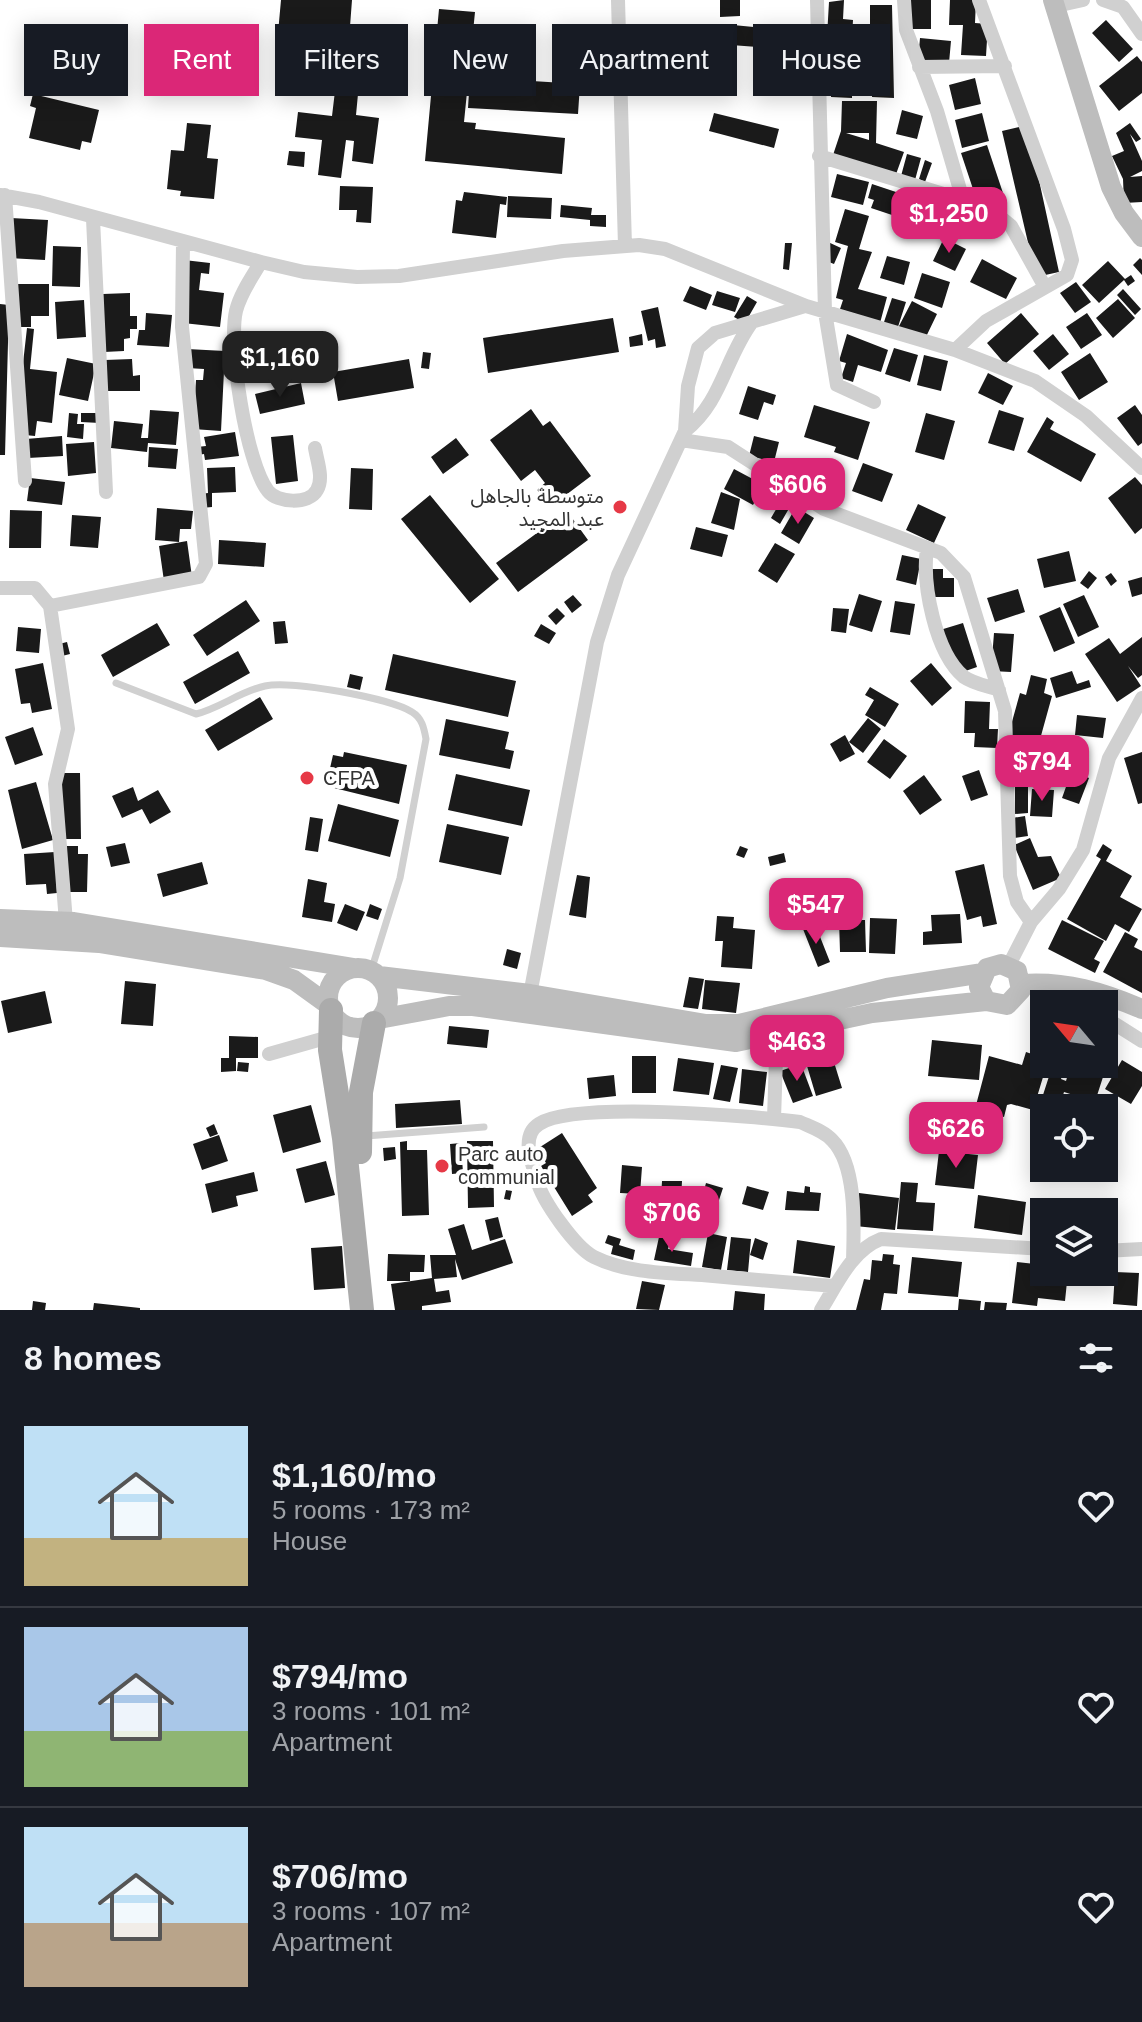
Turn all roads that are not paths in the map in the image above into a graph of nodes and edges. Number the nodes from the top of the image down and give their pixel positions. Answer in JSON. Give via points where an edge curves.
{"nodes":[{"id":1,"x":618,"y":0,"type":"edge"},
{"id":2,"x":817,"y":0,"type":"edge"},
{"id":3,"x":904,"y":0,"type":"edge"},
{"id":4,"x":979,"y":0,"type":"edge"},
{"id":5,"x":1083,"y":0,"type":"edge"},
{"id":6,"x":1103,"y":0,"type":"edge"},
{"id":7,"x":1054,"y":3,"type":"edge"},
{"id":8,"x":1142,"y":34,"type":"edge"},
{"id":9,"x":1005,"y":66,"type":"junction"},
{"id":10,"x":919,"y":67,"type":"junction"},
{"id":11,"x":819,"y":156,"type":"junction"},
{"id":12,"x":2,"y":195,"type":"edge"},
{"id":13,"x":963,"y":200,"type":"junction"},
{"id":14,"x":93,"y":219,"type":"junction"},
{"id":15,"x":1142,"y":237,"type":"edge"},
{"id":16,"x":183,"y":243,"type":"junction"},
{"id":17,"x":625,"y":246,"type":"junction"},
{"id":18,"x":261,"y":262,"type":"junction"},
{"id":19,"x":1045,"y":287,"type":"junction"},
{"id":20,"x":806,"y":306,"type":"junction"},
{"id":21,"x":825,"y":312,"type":"junction"},
{"id":22,"x":752,"y":322,"type":"junction"},
{"id":23,"x":955,"y":350,"type":"junction"},
{"id":24,"x":874,"y":402,"type":"dead end"},
{"id":25,"x":683,"y":435,"type":"junction"},
{"id":26,"x":315,"y":448,"type":"dead end"},
{"id":27,"x":1142,"y":468,"type":"edge"},
{"id":28,"x":25,"y":481,"type":"dead end"},
{"id":29,"x":106,"y":492,"type":"dead end"},
{"id":30,"x":927,"y":548,"type":"junction"},
{"id":31,"x":0,"y":588,"type":"edge"},
{"id":32,"x":50,"y":606,"type":"junction"},
{"id":33,"x":116,"y":683,"type":"dead end"},
{"id":34,"x":999,"y":690,"type":"junction"},
{"id":35,"x":1142,"y":698,"type":"edge"},
{"id":36,"x":0,"y":919,"type":"edge"},
{"id":37,"x":66,"y":922,"type":"junction"},
{"id":38,"x":1031,"y":922,"type":"junction"},
{"id":39,"x":0,"y":937,"type":"edge"},
{"id":40,"x":1009,"y":965,"type":"junction"},
{"id":41,"x":368,"y":972,"type":"junction"},
{"id":42,"x":983,"y":973,"type":"junction"},
{"id":43,"x":1022,"y":984,"type":"junction"},
{"id":44,"x":1064,"y":984,"type":"junction"},
{"id":45,"x":1070,"y":990,"type":"edge"},
{"id":46,"x":986,"y":1001,"type":"junction"},
{"id":47,"x":529,"y":1003,"type":"junction"},
{"id":48,"x":331,"y":1008,"type":"junction"},
{"id":49,"x":1142,"y":1009,"type":"edge"},
{"id":50,"x":377,"y":1021,"type":"junction"},
{"id":51,"x":777,"y":1026,"type":"junction"},
{"id":52,"x":1118,"y":1026,"type":"edge"},
{"id":53,"x":329,"y":1037,"type":"junction"},
{"id":54,"x":1142,"y":1041,"type":"edge"},
{"id":55,"x":269,"y":1054,"type":"dead end"},
{"id":56,"x":774,"y":1119,"type":"junction"},
{"id":57,"x":484,"y":1127,"type":"dead end"},
{"id":58,"x":352,"y":1137,"type":"junction"},
{"id":59,"x":1030,"y":1248,"type":"edge"},
{"id":60,"x":1142,"y":1249,"type":"edge"},
{"id":61,"x":1118,"y":1250,"type":"edge"},
{"id":62,"x":853,"y":1260,"type":"junction"},
{"id":63,"x":835,"y":1286,"type":"junction"},
{"id":64,"x":362,"y":1310,"type":"edge"},
{"id":65,"x":377,"y":1310,"type":"edge"},
{"id":66,"x":821,"y":1310,"type":"edge"}],
"edges":[{"from":1,"to":17,"type":"street"},
{"from":2,"to":11,"type":"street"},
{"from":3,"to":10,"type":"street","via":[[906,30]]},
{"from":4,"to":9,"type":"street"},
{"from":5,"to":7,"type":"street"},
{"from":6,"to":8,"type":"street","via":[[1123,7]]},
{"from":7,"to":15,"type":"main road","via":[[1111,187]]},
{"from":9,"to":10,"type":"street"},
{"from":9,"to":19,"type":"street","via":[[1072,260],[1067,275]]},
{"from":10,"to":13,"type":"street"},
{"from":11,"to":13,"type":"street"},
{"from":11,"to":21,"type":"street"},
{"from":12,"to":14,"type":"street"},
{"from":12,"to":28,"type":"street"},
{"from":13,"to":19,"type":"street","via":[[989,208],[1011,226]]},
{"from":14,"to":16,"type":"street"},
{"from":14,"to":29,"type":"street"},
{"from":16,"to":18,"type":"street"},
{"from":16,"to":32,"type":"street","via":[[182,327],[204,573]]},
{"from":17,"to":18,"type":"street","via":[[399,276],[317,273]]},
{"from":17,"to":20,"type":"street","via":[[665,249]]},
{"from":18,"to":26,"type":"street","via":[[235,317],[242,419],[270,494],[285,500],[307,499],[317,492]]},
{"from":19,"to":23,"type":"street","via":[[986,321]]},
{"from":20,"to":21,"type":"street"},
{"from":20,"to":22,"type":"street"},
{"from":21,"to":23,"type":"street"},
{"from":21,"to":24,"type":"street","via":[[837,385]]},
{"from":22,"to":25,"type":"street","via":[[708,410]]},
{"from":22,"to":25,"type":"street","via":[[715,333],[698,348]]},
{"from":23,"to":27,"type":"street","via":[[1035,381],[1086,416]]},
{"from":25,"to":30,"type":"street","via":[[728,447],[824,509]]},
{"from":25,"to":47,"type":"street","via":[[618,575],[597,642]]},
{"from":30,"to":34,"type":"street","via":[[953,563],[964,577]]},
{"from":30,"to":34,"type":"street","via":[[926,585],[938,633],[966,678]]},
{"from":31,"to":32,"type":"street","via":[[35,588]]},
{"from":32,"to":37,"type":"street","via":[[68,729],[55,784]]},
{"from":33,"to":41,"type":"lane","via":[[196,714],[278,684],[375,698],[413,712],[420,720],[426,739],[400,878]]},
{"from":34,"to":38,"type":"street","via":[[1007,732],[1010,876],[1017,902]]},
{"from":35,"to":38,"type":"street","via":[[1109,758],[1083,850]]},
{"from":36,"to":37,"type":"main road"},
{"from":37,"to":41,"type":"main road"},
{"from":38,"to":40,"type":"street"},
{"from":39,"to":48,"type":"main road","via":[[99,943],[253,967],[294,980]]},
{"from":40,"to":42,"type":"main road","via":[[994,965]]},
{"from":40,"to":43,"type":"main road"},
{"from":41,"to":47,"type":"main road"},
{"from":41,"to":48,"type":"main road","via":[[341,974],[332,985]]},
{"from":41,"to":50,"type":"main road","via":[[388,997]]},
{"from":42,"to":46,"type":"main road","via":[[979,987]]},
{"from":42,"to":51,"type":"main road","via":[[887,988]]},
{"from":43,"to":44,"type":"main road"},
{"from":43,"to":46,"type":"main road","via":[[1007,1005]]},
{"from":44,"to":45,"type":"street"},
{"from":44,"to":49,"type":"main road"},
{"from":46,"to":51,"type":"main road"},
{"from":47,"to":50,"type":"main road","via":[[461,1005]]},
{"from":47,"to":51,"type":"main road","via":[[705,1040],[736,1042]]},
{"from":48,"to":50,"type":"main road","via":[[353,1027]]},
{"from":48,"to":53,"type":"main road"},
{"from":50,"to":58,"type":"main road"},
{"from":51,"to":56,"type":"street"},
{"from":52,"to":54,"type":"street"},
{"from":53,"to":55,"type":"street"},
{"from":53,"to":58,"type":"main road"},
{"from":56,"to":62,"type":"street","via":[[824,1132],[843,1154],[854,1207]]},
{"from":56,"to":63,"type":"street","via":[[634,1111],[557,1118],[539,1124],[528,1145],[539,1188],[579,1248],[593,1256],[655,1272]]},
{"from":57,"to":58,"type":"lane"},
{"from":58,"to":64,"type":"main road"},
{"from":58,"to":65,"type":"main road"},
{"from":59,"to":62,"type":"street","via":[[881,1239]]},
{"from":60,"to":61,"type":"street"},
{"from":62,"to":63,"type":"street"},
{"from":63,"to":66,"type":"street"}]}
